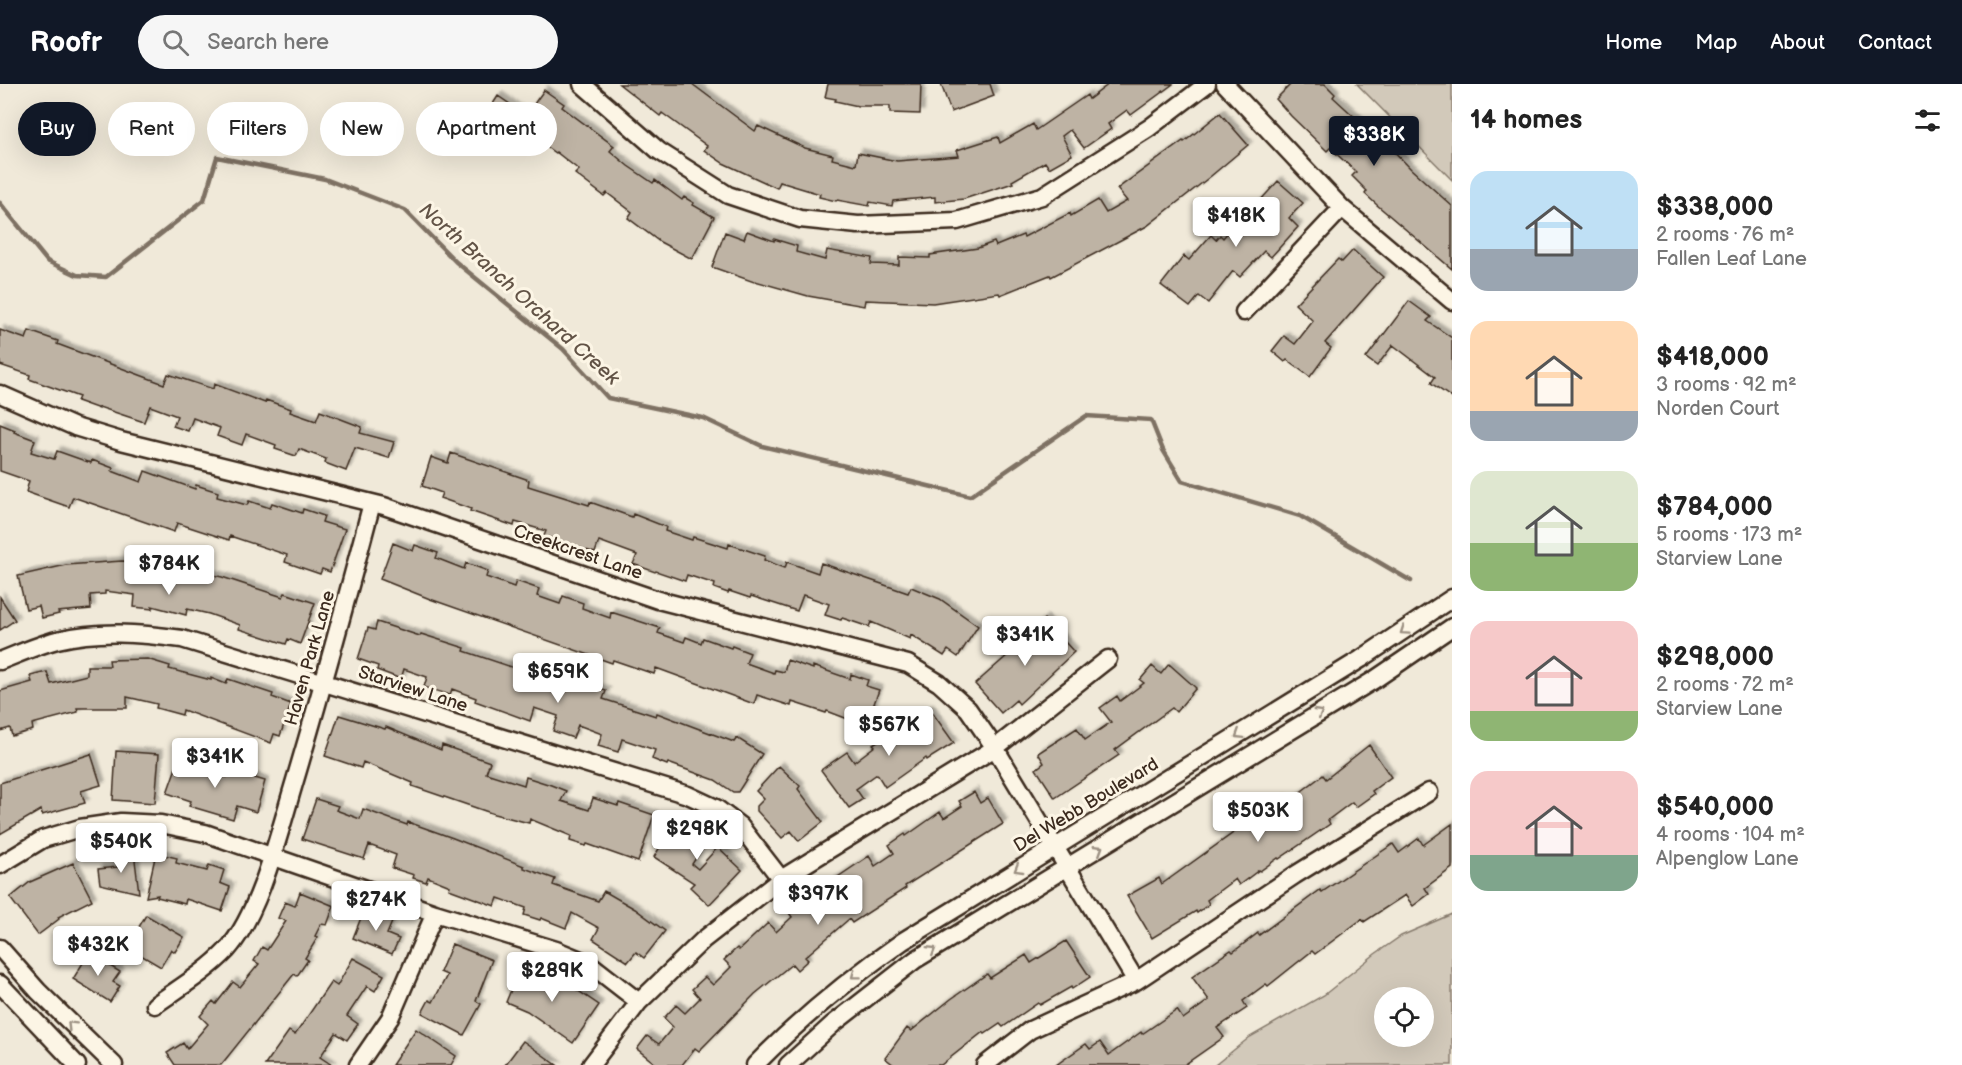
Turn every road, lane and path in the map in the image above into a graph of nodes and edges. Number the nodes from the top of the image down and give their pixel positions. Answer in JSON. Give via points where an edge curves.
{"nodes":[{"id":1,"x":582,"y":84,"type":"edge"},
{"id":2,"x":1208,"y":84,"type":"edge"},
{"id":3,"x":1225,"y":84,"type":"edge"},
{"id":4,"x":1342,"y":208,"type":"junction"},
{"id":5,"x":1452,"y":301,"type":"edge"},
{"id":6,"x":1244,"y":312,"type":"dead end"},
{"id":7,"x":0,"y":394,"type":"edge"},
{"id":8,"x":372,"y":503,"type":"junction"},
{"id":9,"x":1452,"y":598,"type":"edge"},
{"id":10,"x":1452,"y":627,"type":"edge"},
{"id":11,"x":1107,"y":659,"type":"dead end"},
{"id":12,"x":0,"y":661,"type":"edge"},
{"id":13,"x":324,"y":681,"type":"junction"},
{"id":14,"x":995,"y":748,"type":"junction"},
{"id":15,"x":1429,"y":792,"type":"dead end"},
{"id":16,"x":272,"y":857,"type":"junction"},
{"id":17,"x":1060,"y":858,"type":"junction"},
{"id":18,"x":0,"y":865,"type":"edge"},
{"id":19,"x":781,"y":879,"type":"junction"},
{"id":20,"x":435,"y":913,"type":"junction"},
{"id":21,"x":0,"y":948,"type":"edge"},
{"id":22,"x":1136,"y":981,"type":"junction"},
{"id":23,"x":0,"y":984,"type":"edge"},
{"id":24,"x":639,"y":1002,"type":"junction"},
{"id":25,"x":155,"y":1005,"type":"dead end"},
{"id":26,"x":77,"y":1065,"type":"edge"},
{"id":27,"x":114,"y":1065,"type":"edge"},
{"id":28,"x":358,"y":1065,"type":"edge"},
{"id":29,"x":591,"y":1065,"type":"edge"},
{"id":30,"x":755,"y":1065,"type":"edge"},
{"id":31,"x":788,"y":1065,"type":"edge"},
{"id":32,"x":985,"y":1065,"type":"edge"}],
"edges":[{"from":1,"to":2,"type":"street","via":[[659,151],[728,195],[800,219],[858,225],[957,221],[1042,196],[1149,128]]},
{"from":3,"to":4,"type":"street"},
{"from":4,"to":5,"type":"street"},
{"from":4,"to":6,"type":"street"},
{"from":7,"to":8,"type":"street","name":"Creekcrest Lane","via":[[75,427],[109,437]]},
{"from":8,"to":13,"type":"street","name":"Haven Park Lane"},
{"from":8,"to":14,"type":"street","name":"Creekcrest Lane","via":[[658,600],[908,664],[939,683],[968,709]]},
{"from":9,"to":17,"type":"street","name":"Del Webb Boulevard","one_way":true},
{"from":17,"to":10,"type":"street","name":"Del Webb Boulevard","one_way":true,"via":[[1374,680]]},
{"from":11,"to":14,"type":"street"},
{"from":12,"to":13,"type":"street","name":"Starview Lane","via":[[54,640],[96,632],[138,632],[182,639]]},
{"from":13,"to":16,"type":"street","name":"Haven Park Lane"},
{"from":13,"to":19,"type":"street","name":"Starview Lane","via":[[688,795],[741,826]]},
{"from":14,"to":17,"type":"street","name":"Creekcrest Lane"},
{"from":14,"to":19,"type":"street"},
{"from":15,"to":22,"type":"street"},
{"from":16,"to":18,"type":"street","via":[[205,833],[161,824],[121,822],[43,839]]},
{"from":16,"to":20,"type":"street"},
{"from":16,"to":25,"type":"street","name":"Haven Park Lane","via":[[246,922],[227,949]]},
{"from":17,"to":22,"type":"street","name":"Creekcrest Lane"},
{"from":17,"to":30,"type":"street","name":"Del Webb Boulevard","one_way":true,"via":[[948,912],[875,961],[794,1026]]},
{"from":31,"to":17,"type":"street","name":"Del Webb Boulevard","one_way":true,"via":[[915,960]]},
{"from":19,"to":24,"type":"street","via":[[703,940]]},
{"from":20,"to":24,"type":"street","via":[[590,964]]},
{"from":20,"to":28,"type":"street","via":[[390,1018]]},
{"from":27,"to":21,"type":"street","one_way":true},
{"from":22,"to":32,"type":"street","via":[[1029,1030]]},
{"from":23,"to":26,"type":"street"},
{"from":24,"to":29,"type":"street"}]}
